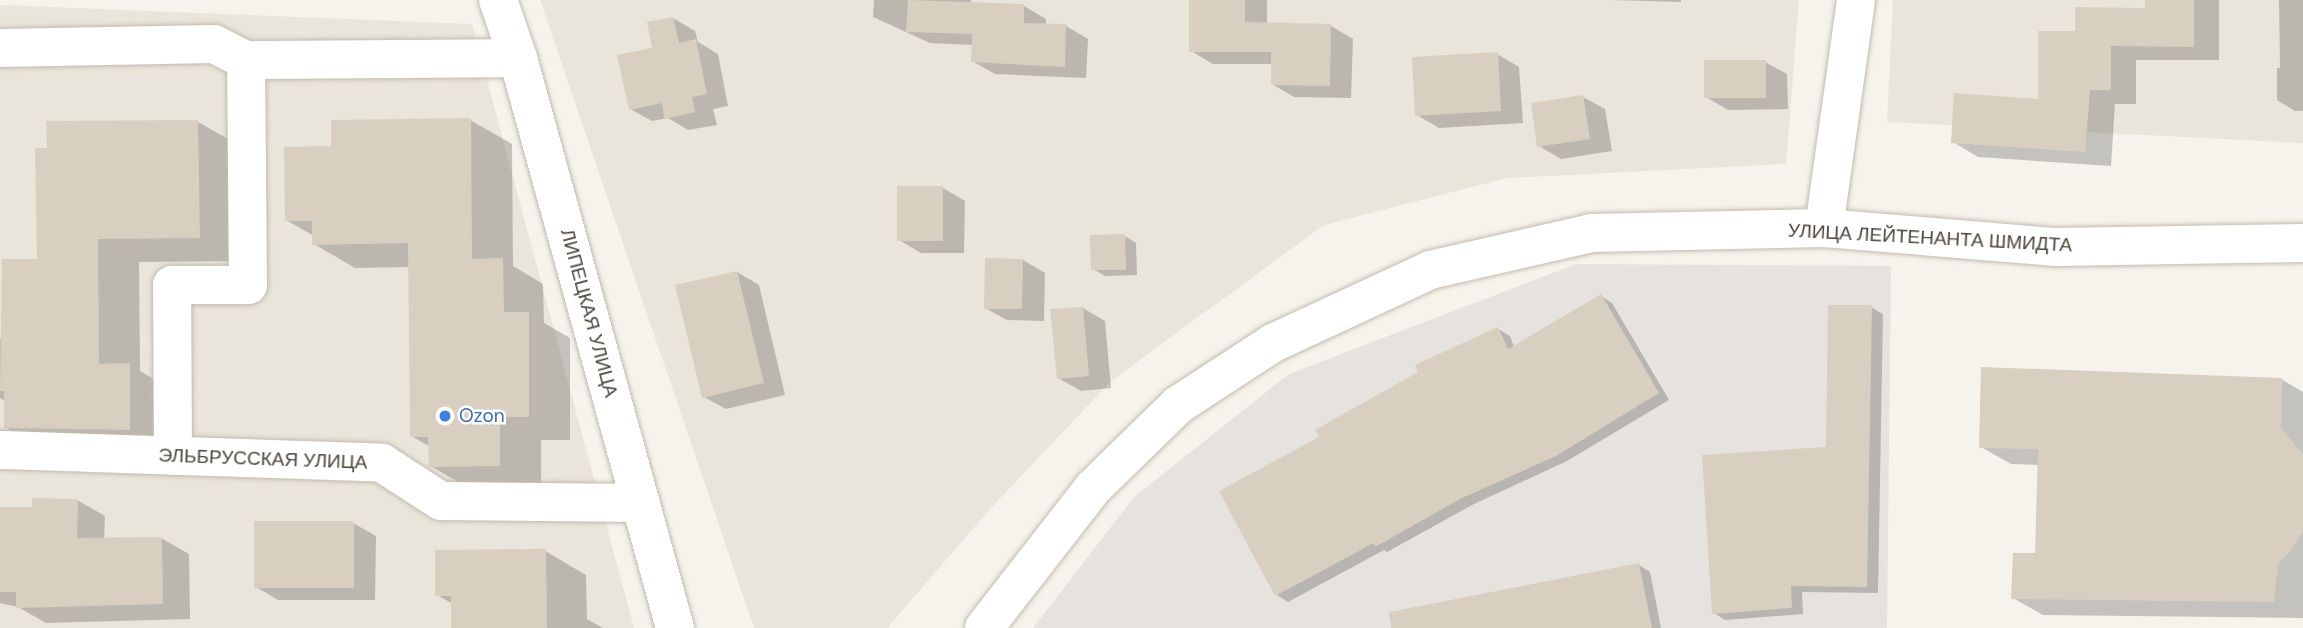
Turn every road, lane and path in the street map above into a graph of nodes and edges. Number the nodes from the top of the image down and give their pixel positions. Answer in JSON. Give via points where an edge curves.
{"nodes":[{"id":1,"x":498,"y":0,"type":"edge"},
{"id":2,"x":1856,"y":0,"type":"edge"},
{"id":3,"x":0,"y":48,"type":"edge"},
{"id":4,"x":518,"y":58,"type":"junction"},
{"id":5,"x":246,"y":60,"type":"junction"},
{"id":6,"x":1824,"y":228,"type":"junction"},
{"id":7,"x":2303,"y":243,"type":"edge"},
{"id":8,"x":0,"y":450,"type":"edge"},
{"id":9,"x":173,"y":456,"type":"junction"},
{"id":10,"x":641,"y":503,"type":"junction"},
{"id":11,"x":675,"y":628,"type":"edge"},
{"id":12,"x":984,"y":628,"type":"edge"}],
"edges":[{"from":1,"to":4,"type":"street","name":"ЛИПЕЦКАЯ УЛИЦА"},
{"from":2,"to":6,"type":"street"},
{"from":3,"to":5,"type":"street","via":[[214,44]]},
{"from":4,"to":5,"type":"street"},
{"from":4,"to":10,"type":"street","name":"ЛИПЕЦКАЯ УЛИЦА"},
{"from":5,"to":9,"type":"street","via":[[248,285],[172,285]]},
{"from":6,"to":7,"type":"street","name":"УЛИЦА ЛЕЙТЕНАНТА ШМИДТА","via":[[2056,247]]},
{"from":6,"to":12,"type":"street","name":"УЛИЦА ЛЕЙТЕНАНТА ШМИДТА","via":[[1591,233],[1430,270],[1273,343],[1178,405],[1093,488]]},
{"from":8,"to":9,"type":"street","name":"ЭЛЬБРУССКАЯ УЛИЦА"},
{"from":9,"to":10,"type":"street","name":"ЭЛЬБРУССКАЯ УЛИЦА","via":[[382,463],[441,501]]},
{"from":10,"to":11,"type":"street","name":"ЛИПЕЦКАЯ УЛИЦА"}]}
